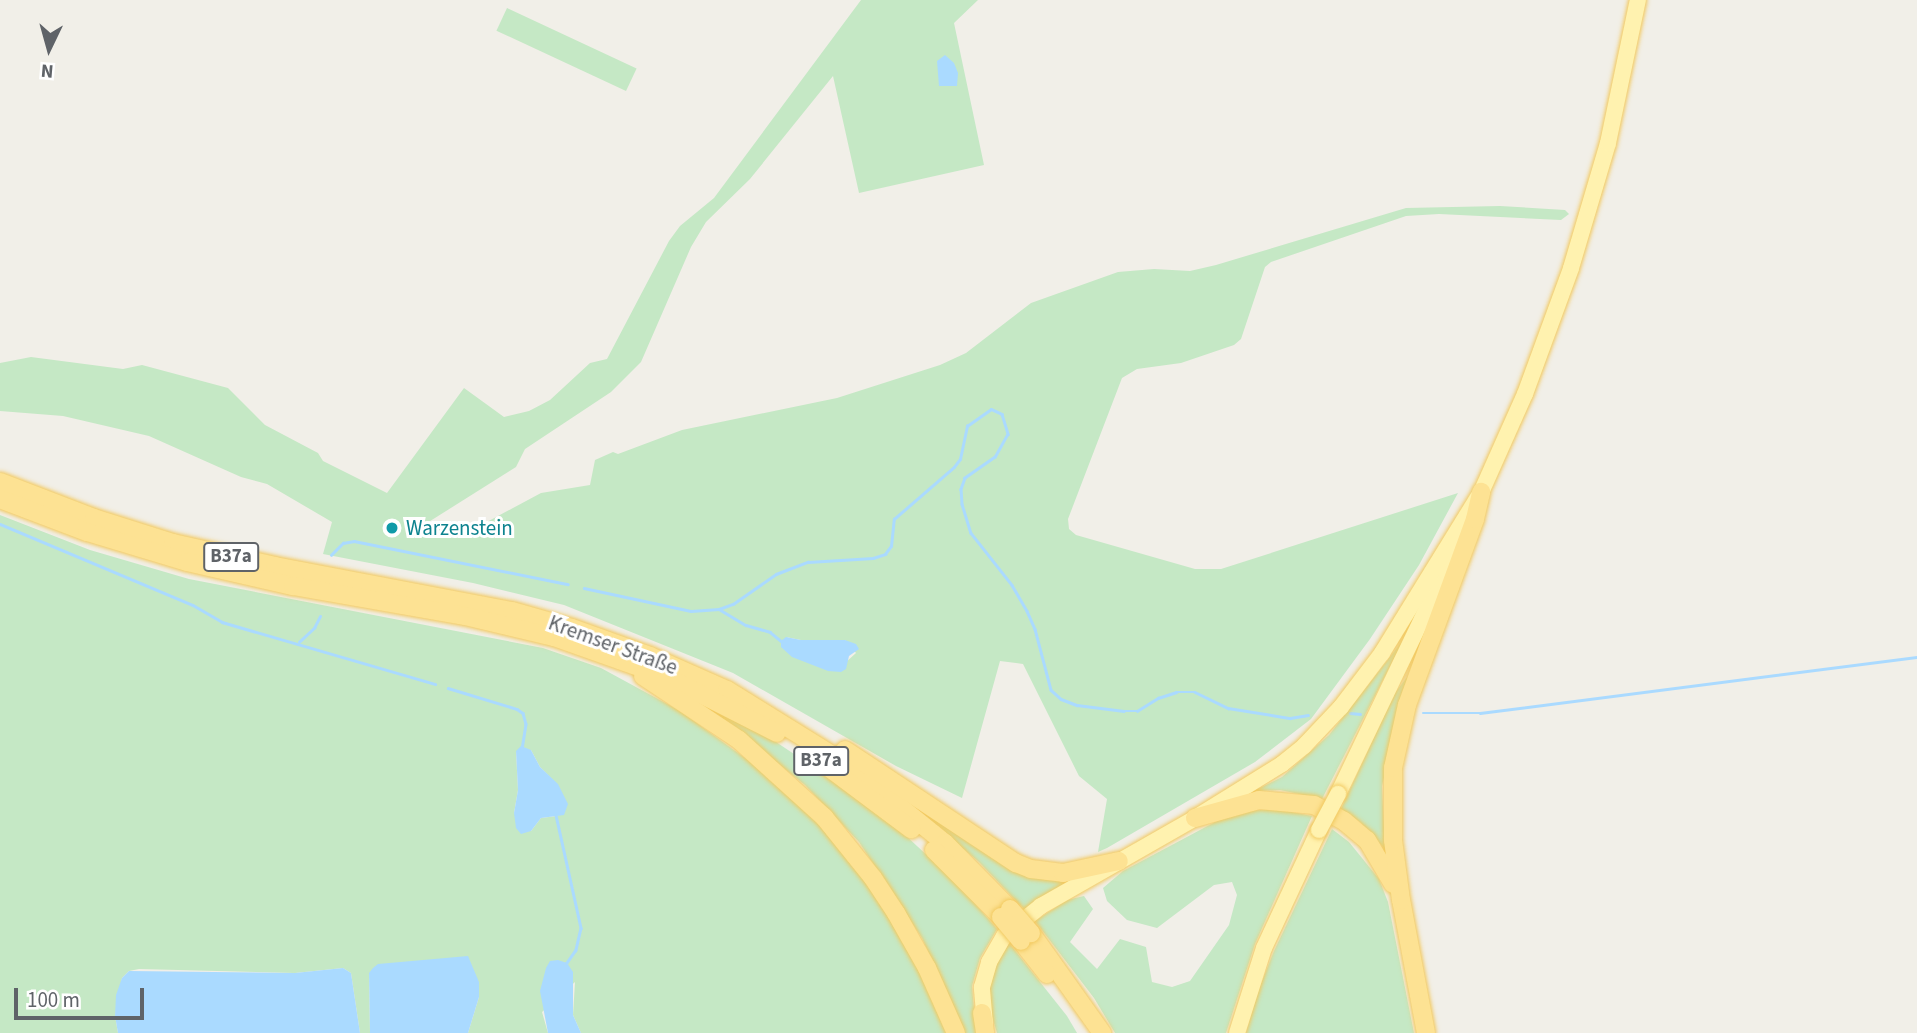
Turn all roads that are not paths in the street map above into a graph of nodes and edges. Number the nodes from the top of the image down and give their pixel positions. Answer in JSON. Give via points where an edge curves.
{"nodes":[{"id":1,"x":1638,"y":0,"type":"edge"},
{"id":2,"x":0,"y":482,"type":"edge"},
{"id":3,"x":1481,"y":492,"type":"junction"},
{"id":4,"x":0,"y":499,"type":"edge"},
{"id":5,"x":563,"y":632,"type":"junction"},
{"id":6,"x":607,"y":654,"type":"junction"},
{"id":7,"x":727,"y":690,"type":"junction"},
{"id":8,"x":1195,"y":818,"type":"junction"},
{"id":9,"x":1119,"y":861,"type":"junction"},
{"id":10,"x":1401,"y":900,"type":"junction"},
{"id":11,"x":1005,"y":913,"type":"junction"},
{"id":12,"x":1026,"y":937,"type":"junction"},
{"id":13,"x":982,"y":1013,"type":"joint"},
{"id":14,"x":956,"y":1033,"type":"edge"},
{"id":15,"x":986,"y":1033,"type":"edge"},
{"id":16,"x":1090,"y":1033,"type":"edge"},
{"id":17,"x":1102,"y":1033,"type":"edge"},
{"id":18,"x":1237,"y":1033,"type":"edge"},
{"id":19,"x":1426,"y":1033,"type":"edge"}],
"edges":[{"from":1,"to":3,"type":"main road","via":[[1611,130],[1579,242],[1541,353]]},
{"from":2,"to":5,"type":"highway","name":"Kremser Straße","number":"B37a","via":[[173,543],[471,601]]},
{"from":3,"to":8,"type":"main road","via":[[1400,627],[1341,707],[1282,764]]},
{"from":3,"to":10,"type":"highway","via":[[1396,747],[1391,817]]},
{"from":3,"to":18,"type":"main road","bridge":true,"via":[[1264,947]]},
{"from":4,"to":5,"type":"highway","name":"Kremser Straße","number":"B37a","via":[[187,562],[293,586]]},
{"from":5,"to":6,"type":"highway","name":"Kremser Straße","number":"B37a"},
{"from":5,"to":7,"type":"highway","name":"Kremser Straße","number":"B37a","via":[[650,656]]},
{"from":6,"to":11,"type":"highway","name":"Kremser Straße","number":"B37a","via":[[703,694],[822,762]]},
{"from":6,"to":14,"type":"highway","via":[[738,740],[824,817],[896,913]]},
{"from":7,"to":9,"type":"highway","via":[[846,750],[1016,863],[1063,873]]},
{"from":7,"to":11,"type":"highway","name":"Kremser Straße","number":"B37a","via":[[880,788],[945,843]]},
{"from":8,"to":9,"type":"main road"},
{"from":8,"to":10,"type":"highway","via":[[1259,800],[1314,805],[1345,821],[1367,840]]},
{"from":9,"to":13,"type":"main road","via":[[1041,906],[1004,936],[985,974]]},
{"from":10,"to":19,"type":"highway"},
{"from":11,"to":12,"type":"highway","name":"Kremser Straße","number":"B37a","bridge":true},
{"from":12,"to":16,"type":"highway","name":"Kremser Straße","number":"B37a"},
{"from":12,"to":17,"type":"highway","name":"Kremser Straße","number":"B37a"},
{"from":13,"to":15,"type":"highway"}]}
